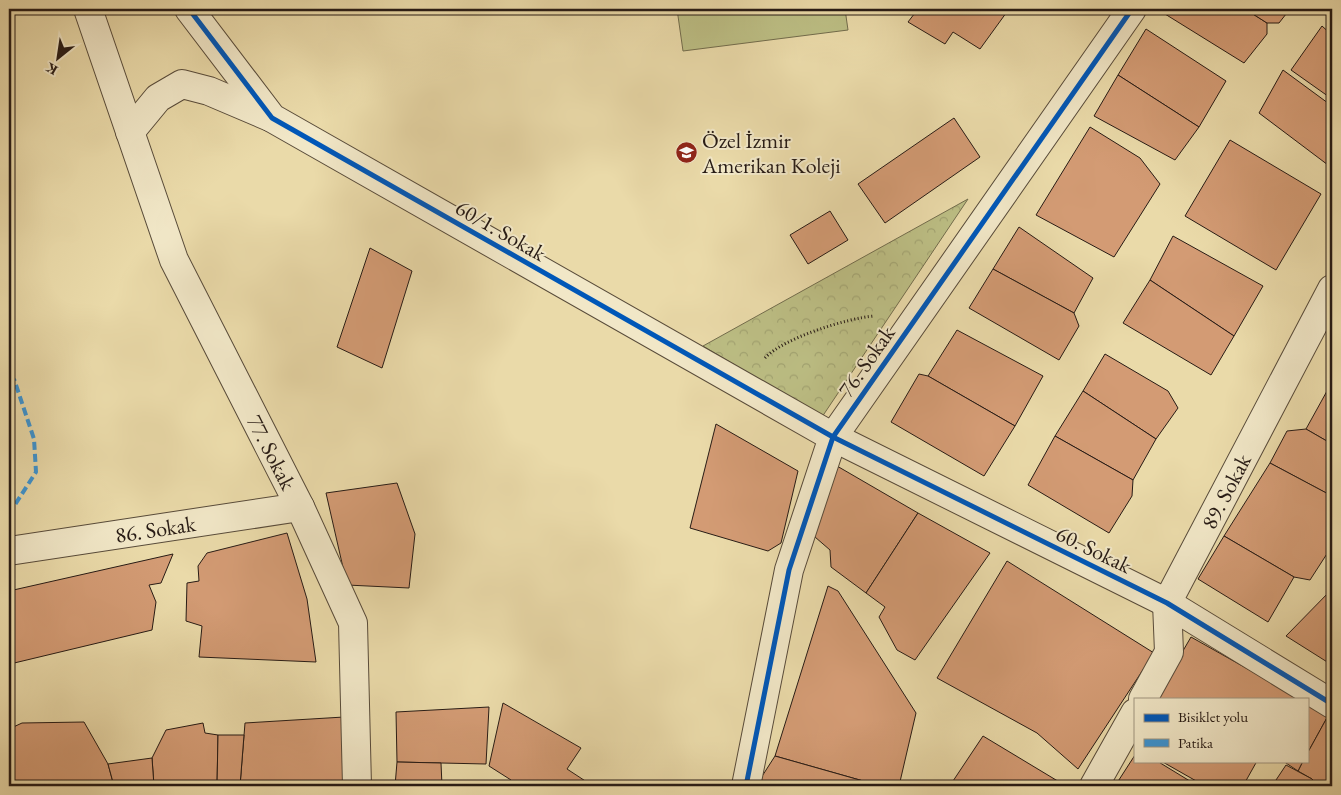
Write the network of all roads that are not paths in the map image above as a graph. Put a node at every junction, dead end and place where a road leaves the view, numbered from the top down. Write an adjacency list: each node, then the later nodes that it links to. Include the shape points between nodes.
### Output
1 (88, 9): 4 (street, 77. Sokak)
2 (189, 9): 6 (street, 60/1. Sokak)
3 (1132, 9): 9 (street, 76. Sokak)
4 (121, 106): 5 (street); 7 (street, 77. Sokak)
5 (150, 107): 6 (street, via 158,98 182,84 209,91); 7 (street)
6 (272, 118): 9 (street, 60/1. Sokak)
7 (130, 132): 10 (street, 77. Sokak, via 174,260)
8 (1332, 289): 12 (street, 89. Sokak)
9 (833, 437): 12 (street, 60. Sokak); 17 (street, 76. Sokak, via 790,570)
10 (300, 507): 11 (street, 86. Sokak); 16 (street, 77. Sokak, via 353,623)
11 (9, 551)
12 (1166, 603): 13 (street, via 1168,652); 14 (street, 60. Sokak)
13 (1144, 698)
14 (1332, 704)
15 (1134, 715): 18 (street)
16 (357, 786)
17 (746, 786)
18 (1094, 786)

